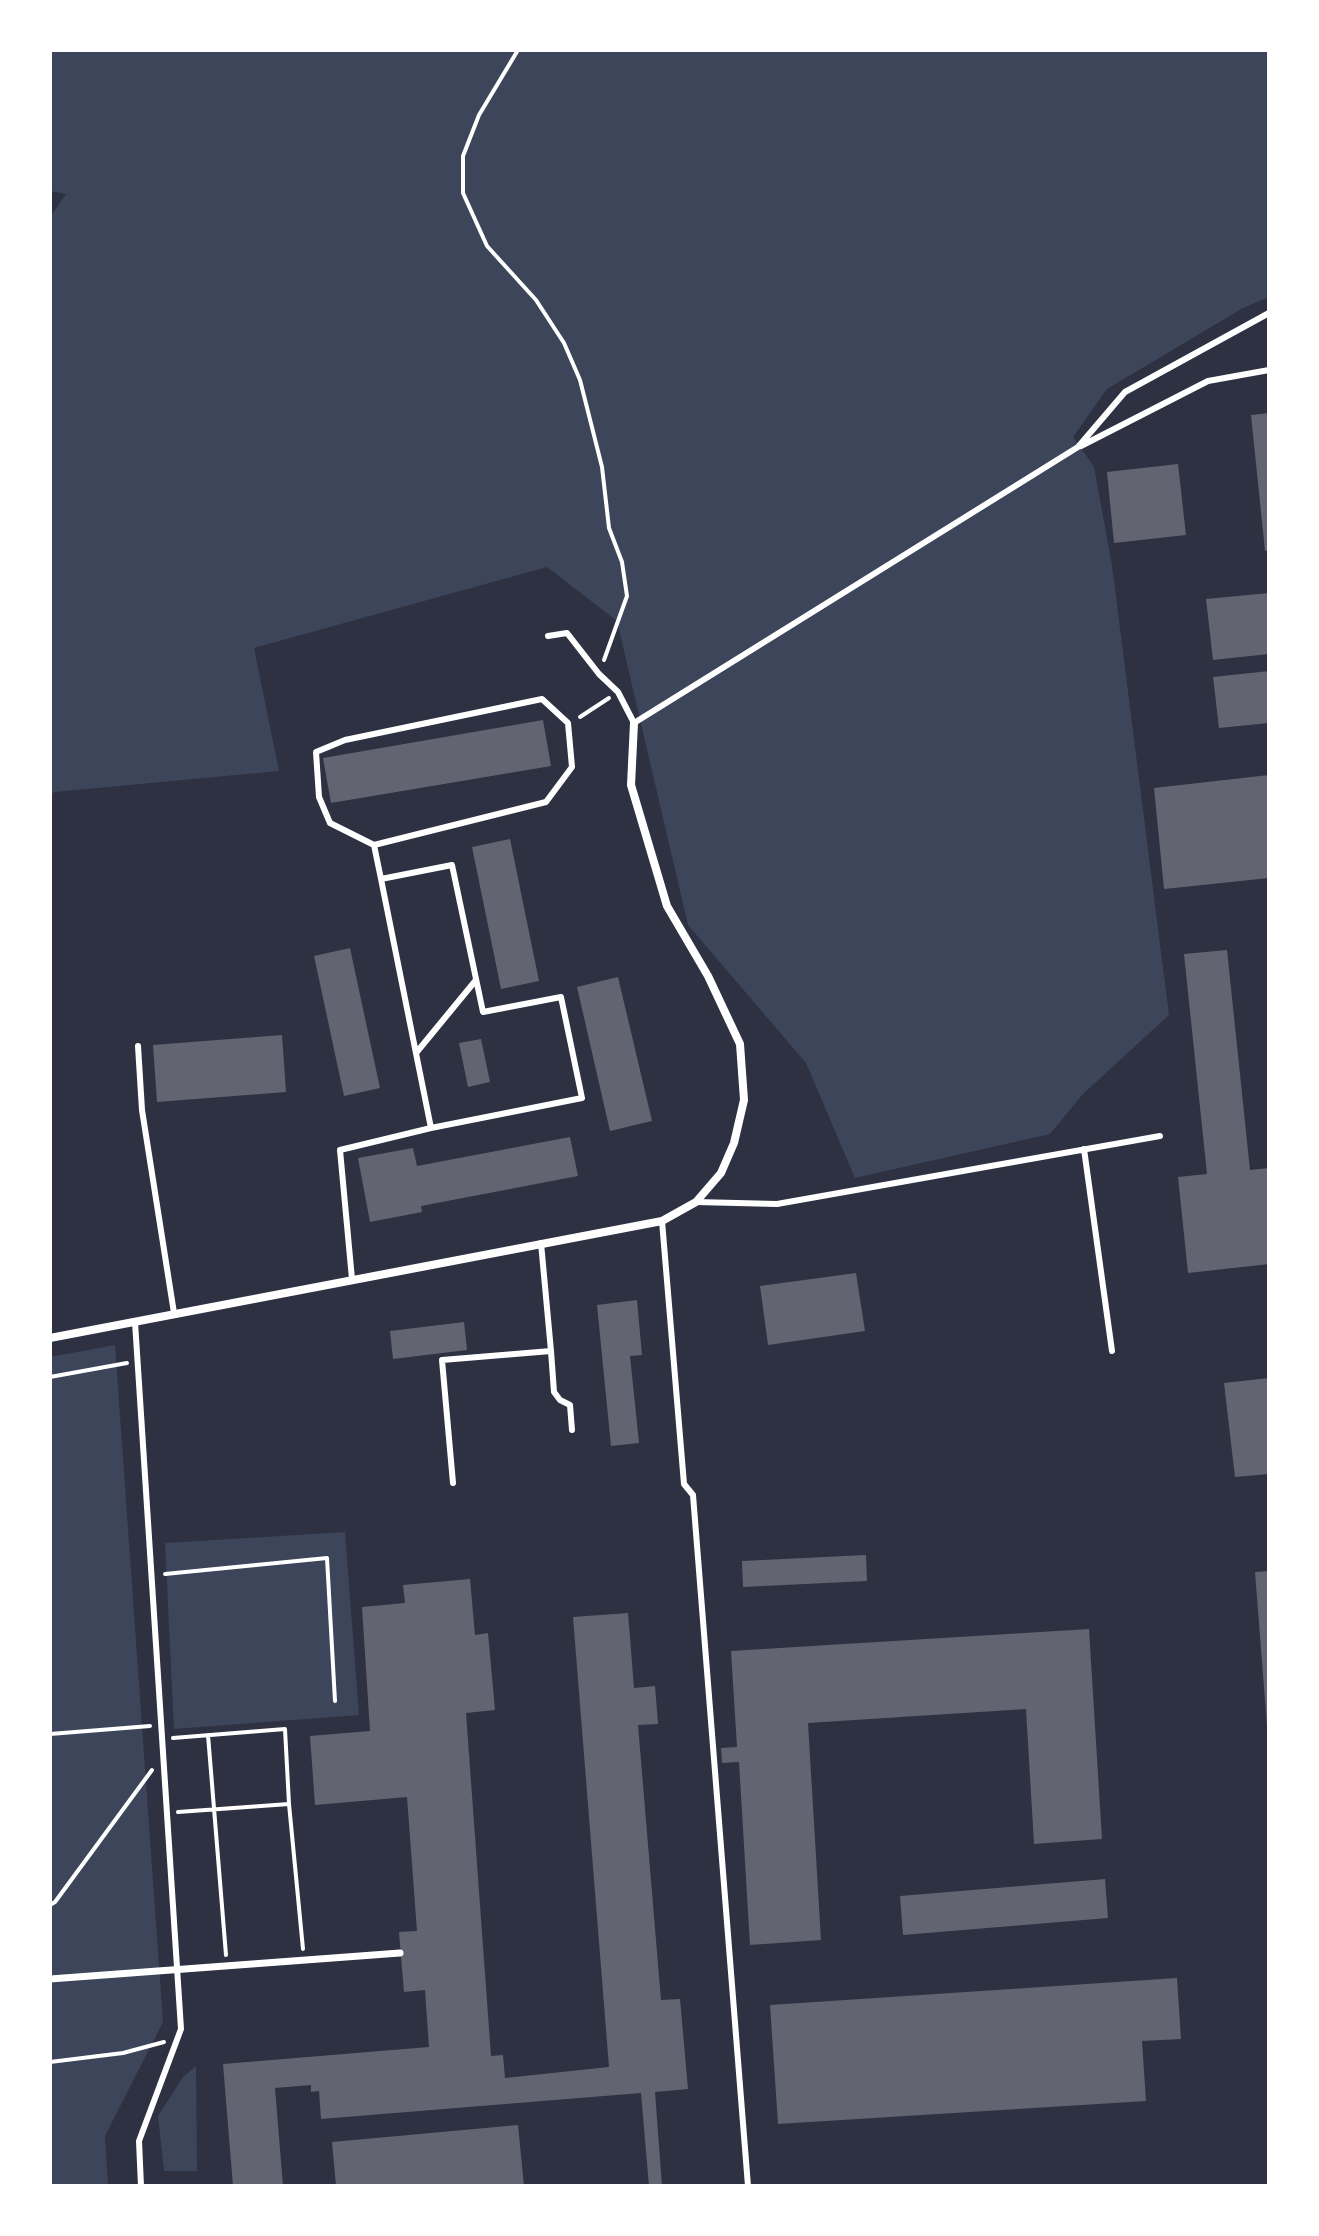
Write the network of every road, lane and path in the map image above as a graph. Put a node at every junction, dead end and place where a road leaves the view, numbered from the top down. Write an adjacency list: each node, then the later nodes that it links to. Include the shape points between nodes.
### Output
1 (518, 50): 6 (path, via 479,115 463,156 463,193 487,246 536,300 580,380 627,596)
2 (1269, 313): 4 (lane, via 1125,392)
3 (1269, 370): 4 (lane, via 1208,381)
4 (1078, 447): 9 (lane)
5 (548, 636): 6 (lane, via 567,633)
6 (599, 674): 7 (lane)
7 (618, 692): 8 (path); 9 (lane)
8 (568, 723): 10 (lane, via 572,767 546,802); 10 (lane, via 542,699 345,740 316,752 319,797 330,823)
9 (634, 723): 18 (street, via 631,785 667,906 740,1044 744,1100 734,1143 721,1173)
10 (374, 845): 11 (lane)
11 (381, 879): 12 (lane, via 452,865); 14 (lane)
12 (476, 980): 14 (lane); 15 (lane, via 483,1012 561,997 582,1098)
13 (138, 1046): 22 (lane, via 142,1110)
14 (416, 1053): 15 (lane)
15 (431, 1128): 21 (lane, via 340,1150)
16 (1160, 1136): 17 (lane)
17 (1084, 1149): 18 (lane, via 777,1204); 26 (lane)
18 (696, 1202): 19 (street)
19 (662, 1221): 20 (street); 50 (lane, via 684,1484 693,1495)
20 (541, 1243): 21 (street); 25 (lane)
21 (352, 1279): 22 (street)
22 (174, 1313): 23 (street)
23 (135, 1322): 24 (street); 27 (lane)
24 (50, 1338)
25 (551, 1351): 29 (lane, via 554,1392 570,1405); 30 (lane, via 442,1360)
26 (1112, 1351)
27 (138, 1361): 28 (path); 31 (lane)
28 (50, 1377)
29 (572, 1430)
30 (453, 1483)
31 (150, 1575): 32 (path, via 327,1558); 33 (lane)
32 (335, 1701)
33 (161, 1726): 34 (path); 36 (lane)
34 (50, 1734)
35 (208, 1735): 36 (path); 38 (path, via 285,1729); 39 (path)
36 (162, 1739): 37 (lane)
37 (164, 1755): 40 (lane); 41 (path)
38 (289, 1804): 39 (path); 43 (path)
39 (214, 1809): 40 (path); 44 (path)
40 (168, 1813): 45 (lane)
41 (50, 1905)
42 (400, 1953): 43 (street)
43 (304, 1960): 44 (street)
44 (227, 1965): 45 (street)
45 (176, 1969): 46 (street); 47 (lane, via 181,2029)
46 (50, 1979)
47 (177, 2038): 48 (path, via 123,2053); 49 (lane, via 139,2141)
48 (50, 2062)
49 (141, 2186)
50 (748, 2186)

